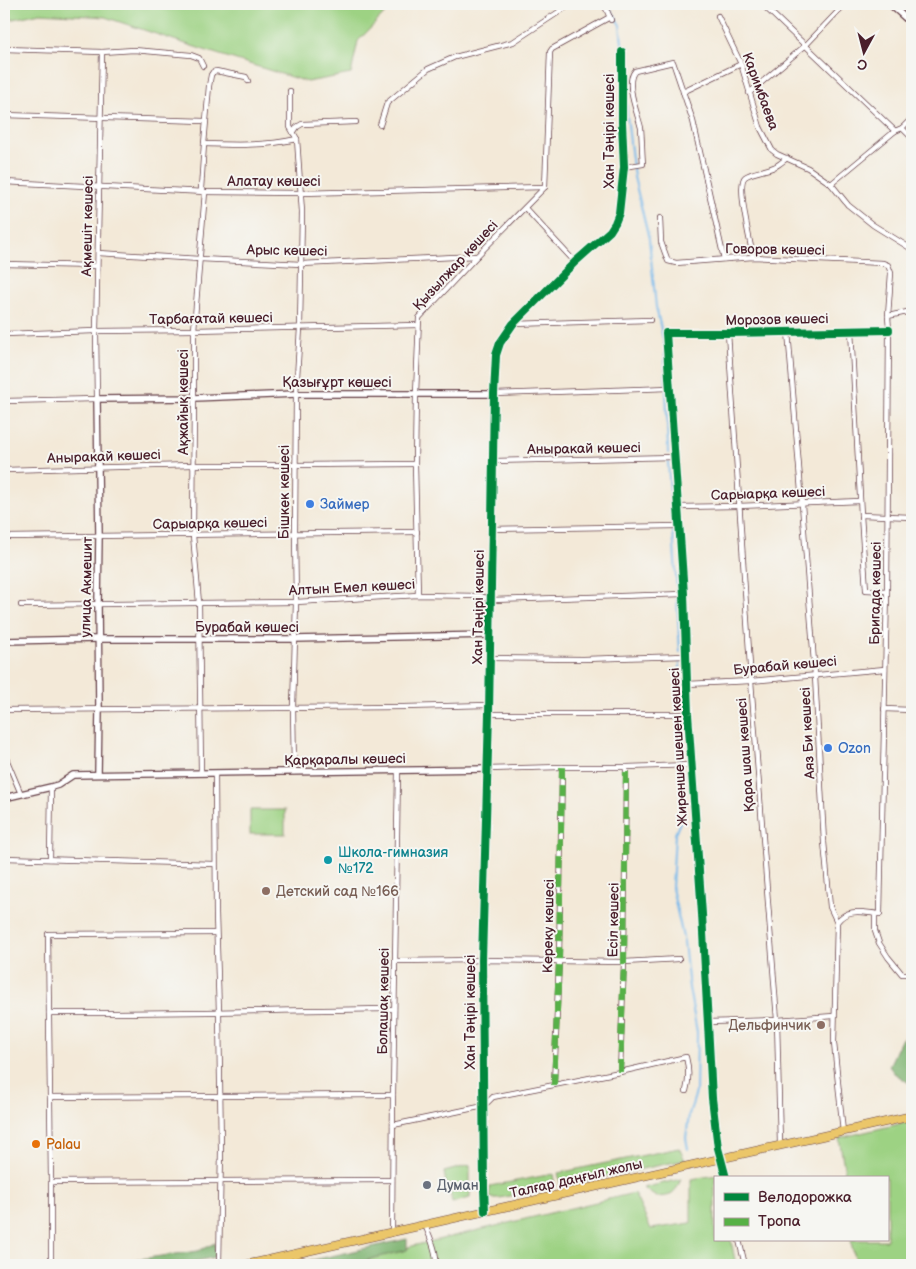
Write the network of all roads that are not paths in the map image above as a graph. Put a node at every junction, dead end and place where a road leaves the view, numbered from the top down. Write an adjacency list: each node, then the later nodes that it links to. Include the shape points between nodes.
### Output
1 (571, 4): 23 (street, via 513,42 455,57 428,69 388,103)
2 (604, 4): 35 (street, via 611,18 550,52)
3 (762, 4): 8 (street)
4 (845, 4): 8 (street)
5 (890, 4): 7 (street)
6 (718, 16): 12 (street, Каримбаева)
7 (912, 24)
8 (806, 45): 17 (street); 25 (street)
9 (4, 49): 10 (street)
10 (102, 52): 13 (street, via 134,50 191,55 199,58); 19 (street, Ақмешіт көшесі)
11 (622, 52): 31 (street, Хан Тәңірі көшесі)
12 (741, 64): 16 (street); 17 (street, Каримбаева)
13 (203, 66)
14 (248, 81): 21 (street, Ақжайық көшесі, via 246,77 213,72)
15 (290, 91): 26 (street, via 290,127)
16 (683, 92): 31 (street, via 673,62 632,74 631,89 641,127 643,164); 45 (street, via 693,121)
17 (749, 93): 30 (street, Каримбаева, via 760,127 772,150)
18 (4, 115): 19 (street)
19 (100, 118): 21 (street); 34 (street, Ақмешіт көшесі)
20 (912, 118): 24 (street)
21 (205, 121): 29 (street, Ақжайық көшесі)
22 (356, 122): 26 (street, via 302,124)
23 (380, 125)
24 (902, 128): 25 (street); 27 (street)
25 (896, 130): 33 (street)
26 (293, 133): 28 (street)
27 (912, 138)
28 (297, 139): 29 (street, via 250,145); 37 (street, Бішкек көшесі)
29 (204, 144): 36 (street, Ақжайық көшесі, via 201,189)
30 (787, 158): 33 (street, Каримбаева); 43 (street, via 775,167 745,176 741,181)
31 (624, 167): 46 (street, Хан Тәңірі көшесі, via 615,223 610,232)
32 (4, 182): 34 (street, Алатау көшесі)
33 (831, 184): 40 (street, Каримбаева, via 848,205 873,225)
34 (99, 187): 36 (street, Алатау көшесі); 41 (street, Ақмешіт көшесі)
35 (545, 187): 37 (street, Алатау көшесі); 38 (street, Қызылжар көшесі)
36 (205, 192): 37 (street, Алатау көшесі); 44 (street, Ақжайық көшесі)
37 (301, 193): 48 (street, Бішкек көшесі)
38 (525, 208): 42 (street, Қызылжар көшесі); 46 (street)
39 (660, 218): 45 (street, Говоров көшесі, via 661,242 668,261)
40 (911, 248)
41 (98, 253): 44 (street, Арыс көшесі); 49 (street, Ақмешіт көшесі)
42 (477, 256): 48 (street, Арыс көшесі); 55 (street, Қызылжар көшесі, via 419,318)
43 (753, 257): 45 (street, Говоров көшесі); 50 (street, Говоров көшесі, via 883,263)
44 (200, 259): 48 (street, Арыс көшесі); 58 (street, Ақжайық көшесі)
45 (724, 260)
46 (575, 262): 54 (street, Хан Тәңірі көшесі)
47 (4, 264): 49 (street)
48 (301, 264): 56 (street, Бішкек көшесі)
49 (97, 266): 57 (street, Ақмешіт көшесі)
50 (891, 273): 52 (street, Бригада көшесі)
51 (912, 311): 52 (street)
52 (888, 316): 60 (street, Бригада көшесі)
53 (650, 320): 54 (street)
54 (514, 324): 68 (street, Хан Тәңірі көшесі, via 497,349)
55 (418, 325): 56 (street, Тарбағатай көшесі); 67 (street, Қызылжар көшесі)
56 (300, 328): 58 (street, Тарбағатай көшесі); 66 (street, Бішкек көшесі)
57 (96, 330): 58 (street, Тарбағатай көшесі); 64 (street, Тарбағатай көшесі); 70 (street, Ақмешіт көшесі)
58 (194, 330): 69 (street, Ақжайық көшесі)
59 (850, 330): 60 (street, Морозов көшесі); 61 (street, Морозов көшесі); 79 (street)
60 (889, 330): 84 (street, Бригада көшесі)
61 (788, 331): 63 (street, Морозов көшесі); 80 (street, Аяз Би көшесі)
62 (666, 332): 63 (street, Морозов көшесі); 65 (street, Жиренше шешен көшесі)
63 (728, 333): 81 (street, Қара шаш көшесі)
64 (4, 334)
65 (670, 388): 68 (street, Қазығұрт көшесі); 72 (street, Жиренше шешен көшесі)
66 (296, 394): 67 (street, Қазығұрт көшесі); 69 (street, Қазығұрт көшесі); 76 (street, Бішкек көшесі)
67 (416, 394): 68 (street, Қазығұрт көшесі); 74 (street, Қызылжар көшесі)
68 (494, 394): 73 (street, Хан Тәңірі көшесі)
69 (194, 398): 70 (street, Қазығұрт көшесі); 75 (street, Ақжайық көшесі)
70 (97, 399): 71 (street, Қазығұрт көшесі); 77 (street, улица Акмешит)
71 (4, 401)
72 (675, 457): 73 (street, Аныракай көшесі); 82 (street, Жиренше шешен көшесі)
73 (494, 461): 87 (street, Хан Тәңірі көшесі)
74 (415, 464): 76 (street, Аныракай көшесі); 88 (street, Қызылжар көшесі)
75 (193, 465): 76 (street, Аныракай көшесі); 77 (street, Аныракай көшесі); 90 (street, Ақжайық көшесі)
76 (295, 465): 89 (street, Бішкек көшесі)
77 (98, 468): 78 (street, Аныракай көшесі); 91 (street, улица Акмешит)
78 (4, 470)
79 (860, 501): 80 (street, Сарыарқа көшесі); 83 (street)
80 (802, 504): 81 (street, Сарыарқа көшесі); 109 (street, Аяз Би көшесі)
81 (738, 506): 82 (street, Сарыарқа көшесі); 110 (street, Қара шаш көшесі)
82 (678, 507): 86 (street, Жиренше шешен көшесі)
83 (861, 515): 84 (street); 93 (street, via 866,590)
84 (888, 516): 85 (street); 93 (street, Бригада көшесі)
85 (912, 517)
86 (679, 526): 87 (street); 95 (street, Жиренше шешен көшесі)
87 (492, 529): 96 (street, Хан Тәңірі көшесі)
88 (417, 532): 89 (street, Сарыарқа көшесі); 94 (street, Қызылжар көшесі)
89 (295, 534): 90 (street, Сарыарқа көшесі); 97 (street, Бішкек көшесі)
90 (193, 535): 91 (street, Сарыарқа көшесі); 99 (street, Ақжайық көшесі)
91 (99, 536): 92 (street, Сарыарқа көшесі); 98 (street, улица Акмешит)
92 (4, 537)
93 (887, 591): 108 (street, Бригада көшесі)
94 (418, 594): 96 (street, Алтын Емел көшесі, via 481,596); 97 (street, Алтын Емел көшесі)
95 (684, 594): 96 (street, Алтын Емел көшесі); 106 (street, Жиренше шешен көшесі)
96 (490, 600): 101 (street, Хан Тәңірі көшесі)
97 (296, 602): 99 (street, Алтын Емел көшесі); 103 (street, Бішкек көшесі)
98 (98, 603): 99 (street, Алтын Емел көшесі); 100 (street, Алтын Емел көшесі); 102 (street, улица Акмешит)
99 (199, 603): 104 (street, Ақжайық көшесі)
100 (20, 605)
101 (490, 635): 103 (street, Бурабай көшесі); 107 (street, Хан Тәңірі көшесі)
102 (97, 639): 104 (street, Бурабай көшесі); 105 (street, Бурабай көшесі); 114 (street, улица Акмешит)
103 (294, 639): 104 (street, Бурабай көшесі); 113 (street, Бішкек көшесі)
104 (199, 640): 115 (street, Ақжайық көшесі)
105 (4, 641)
106 (686, 656): 107 (street); 111 (street, Жиренше шешен көшесі)
107 (490, 658): 112 (street, Хан Тәңірі көшесі)
108 (885, 669): 109 (street, Бурабай көшесі); 116 (street, Бригада көшесі)
109 (815, 676): 110 (street, Бурабай көшесі); 138 (street, Аяз Би көшесі, via 829,897)
110 (751, 682): 111 (street, Бурабай көшесі); 150 (street, Қара шаш көшесі)
111 (687, 684): 120 (street, Жиренше шешен көшесі)
112 (489, 705): 113 (street); 119 (street, Хан Тәңірі көшесі)
113 (293, 707): 115 (street); 127 (street, Бішкек көшесі)
114 (99, 708): 115 (street); 117 (street); 129 (street, улица Акмешит)
115 (200, 709): 128 (street, Ақжайық көшесі)
116 (884, 709): 118 (street); 137 (street, Бригада көшесі, via 880,914)
117 (4, 710)
118 (912, 710)
119 (489, 714): 120 (street); 125 (street, Хан Тәңірі көшесі)
120 (688, 714): 122 (street, Жиренше шешен көшесі)
121 (5, 756): 132 (street)
122 (692, 765): 124 (street, Қарқаралы көшесі); 151 (street, Жиренше шешен көшесі)
123 (562, 767): 124 (street, Қарқаралы көшесі); 125 (street, Қарқаралы көшесі); 143 (street, Кереку көшесі)
124 (626, 767): 144 (street, Есіл көшесі)
125 (487, 769): 126 (street, Қарқаралы көшесі); 141 (street, Хан Тәңірі көшесі)
126 (398, 770): 127 (street, Қарқаралы көшесі); 142 (street, Болашақ көшесі)
127 (294, 772): 130 (street, Қарқаралы көшесі)
128 (201, 773): 129 (street, Қарқаралы көшесі); 130 (street, Қарқаралы көшесі)
129 (98, 774): 131 (street, Қарқаралы көшесі, via 73,775)
130 (215, 774): 136 (street)
131 (51, 787): 132 (street, Қарқаралы көшесі); 135 (street)
132 (21, 794): 133 (street, Қарқаралы көшесі)
133 (4, 798)
134 (4, 858): 135 (street)
135 (50, 860): 136 (street)
136 (216, 864): 139 (street)
137 (874, 914): 138 (street, via 849,912); 145 (street, via 875,931 882,949 902,974)
138 (837, 922): 149 (street, Аяз Би көшесі)
139 (216, 933): 147 (street); 148 (street, via 48,934)
140 (679, 959): 144 (street)
141 (482, 960): 142 (street); 143 (street); 158 (street, Хан Тәңірі көшесі)
142 (395, 961): 146 (street, Болашақ көшесі)
143 (559, 961): 144 (street); 153 (street, Кереку көшесі)
144 (624, 962): 152 (street, Есіл көшесі)
145 (912, 974)
146 (394, 1009): 147 (street); 155 (street, Болашақ көшесі)
147 (219, 1012): 148 (street); 156 (street)
148 (49, 1013): 157 (street)
149 (834, 1016): 150 (street); 161 (street, Аяз Би көшесі)
150 (777, 1020): 151 (street); 162 (street, Қара шаш көшесі)
151 (708, 1022): 163 (street, Жиренше шешен көшесі, via 712,1098)
152 (620, 1072): 153 (street); 154 (street, via 686,1057)
153 (554, 1085): 158 (street, via 493,1097)
154 (686, 1091)
155 (393, 1095): 156 (street); 160 (street, Болашақ көшесі)
156 (220, 1096): 157 (street); 166 (street)
157 (50, 1097): 167 (street)
158 (484, 1106): 160 (street); 168 (street, Хан Тәңірі көшесі)
159 (912, 1116): 161 (main road, Талғар даңғыл жолы)
160 (393, 1125): 165 (street, Болашақ көшесі)
161 (843, 1132): 162 (main road, Талғар даңғыл жолы)
162 (780, 1145): 163 (main road, Талғар даңғыл жолы)
163 (722, 1158): 164 (street, Жиренше шешен көшесі); 168 (main road, Талғар даңғыл жолы)
164 (726, 1176)
165 (392, 1180): 166 (street); 170 (street, Болашақ көшесі)
166 (220, 1181): 167 (street); 173 (street)
167 (52, 1182): 172 (street)
168 (485, 1211): 169 (main road, Талғар даңғыл жолы)
169 (425, 1225): 170 (main road, Талғар даңғыл жолы); 175 (street, via 435,1253)
170 (392, 1232): 174 (main road, Талғар даңғыл жолы)
171 (739, 1242): 176 (street)
172 (51, 1265)
173 (219, 1265)
174 (245, 1265)
175 (435, 1265)
176 (745, 1265)

